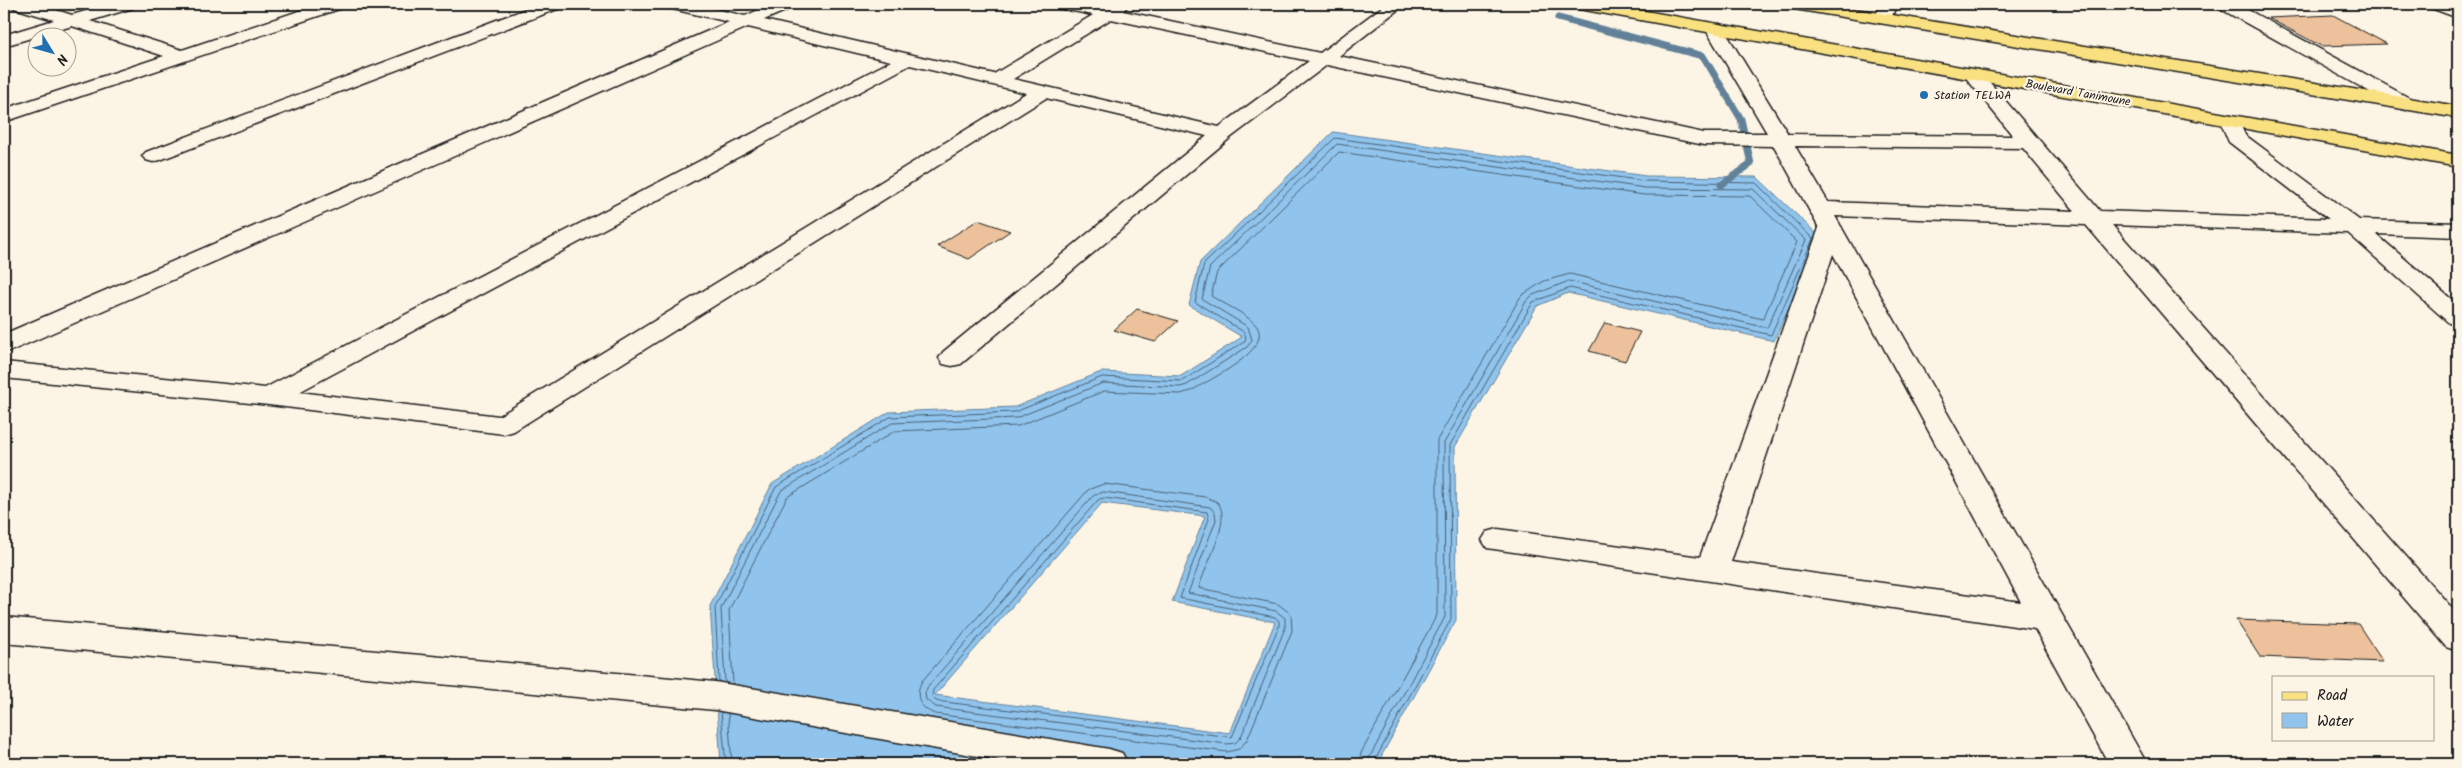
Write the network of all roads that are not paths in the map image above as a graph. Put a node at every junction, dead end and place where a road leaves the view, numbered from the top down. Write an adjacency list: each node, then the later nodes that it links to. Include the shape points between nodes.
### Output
1 (20, 4): 16 (street)
2 (127, 4): 16 (street)
3 (336, 4): 20 (street)
4 (554, 4): 33 (street)
5 (674, 4): 17 (street)
6 (786, 4): 17 (street)
7 (1064, 4): 13 (street)
8 (1397, 4): 22 (street)
9 (1579, 4): 18 (main road, Boulevard Tanimoune)
10 (1794, 4): 14 (main road)
11 (2225, 4): 26 (street)
12 (2437, 4): 15 (street)
13 (1117, 8): 22 (street); 24 (street)
14 (1886, 11): 26 (main road)
15 (2458, 13)
16 (73, 20): 19 (street); 20 (street)
17 (746, 21): 21 (street); 40 (street)
18 (1714, 28): 23 (main road, Boulevard Tanimoune); 31 (street)
19 (4, 41)
20 (184, 56): 28 (street)
21 (908, 59): 24 (street); 43 (street)
22 (1323, 59): 30 (street); 31 (street, via 1704,138)
23 (1972, 74): 29 (main road, Boulevard Tanimoune); 32 (street)
24 (996, 81): 25 (street)
25 (1042, 92): 30 (street); 43 (street, via 504,425)
26 (2406, 104): 27 (main road)
27 (2458, 112)
28 (4, 116)
29 (2230, 121): 34 (main road, Boulevard Tanimoune); 37 (street, via 2236,138)
30 (1223, 134): 41 (street)
31 (1781, 139): 32 (street); 35 (street)
32 (2029, 142): 36 (street)
33 (153, 156)
34 (2458, 161)
35 (1825, 218): 36 (street); 45 (street); 46 (street)
36 (2093, 218): 37 (street); 48 (street)
37 (2353, 226): 38 (street); 39 (street)
38 (2458, 230)
39 (2458, 318)
40 (4, 344)
41 (952, 358)
42 (4, 370): 43 (street)
43 (269, 397)
44 (1498, 540): 45 (street)
45 (1712, 570): 46 (street)
46 (2047, 618): 50 (street)
47 (4, 630): 49 (street, via 715,696)
48 (2458, 638)
49 (1108, 764)
50 (2128, 764)

